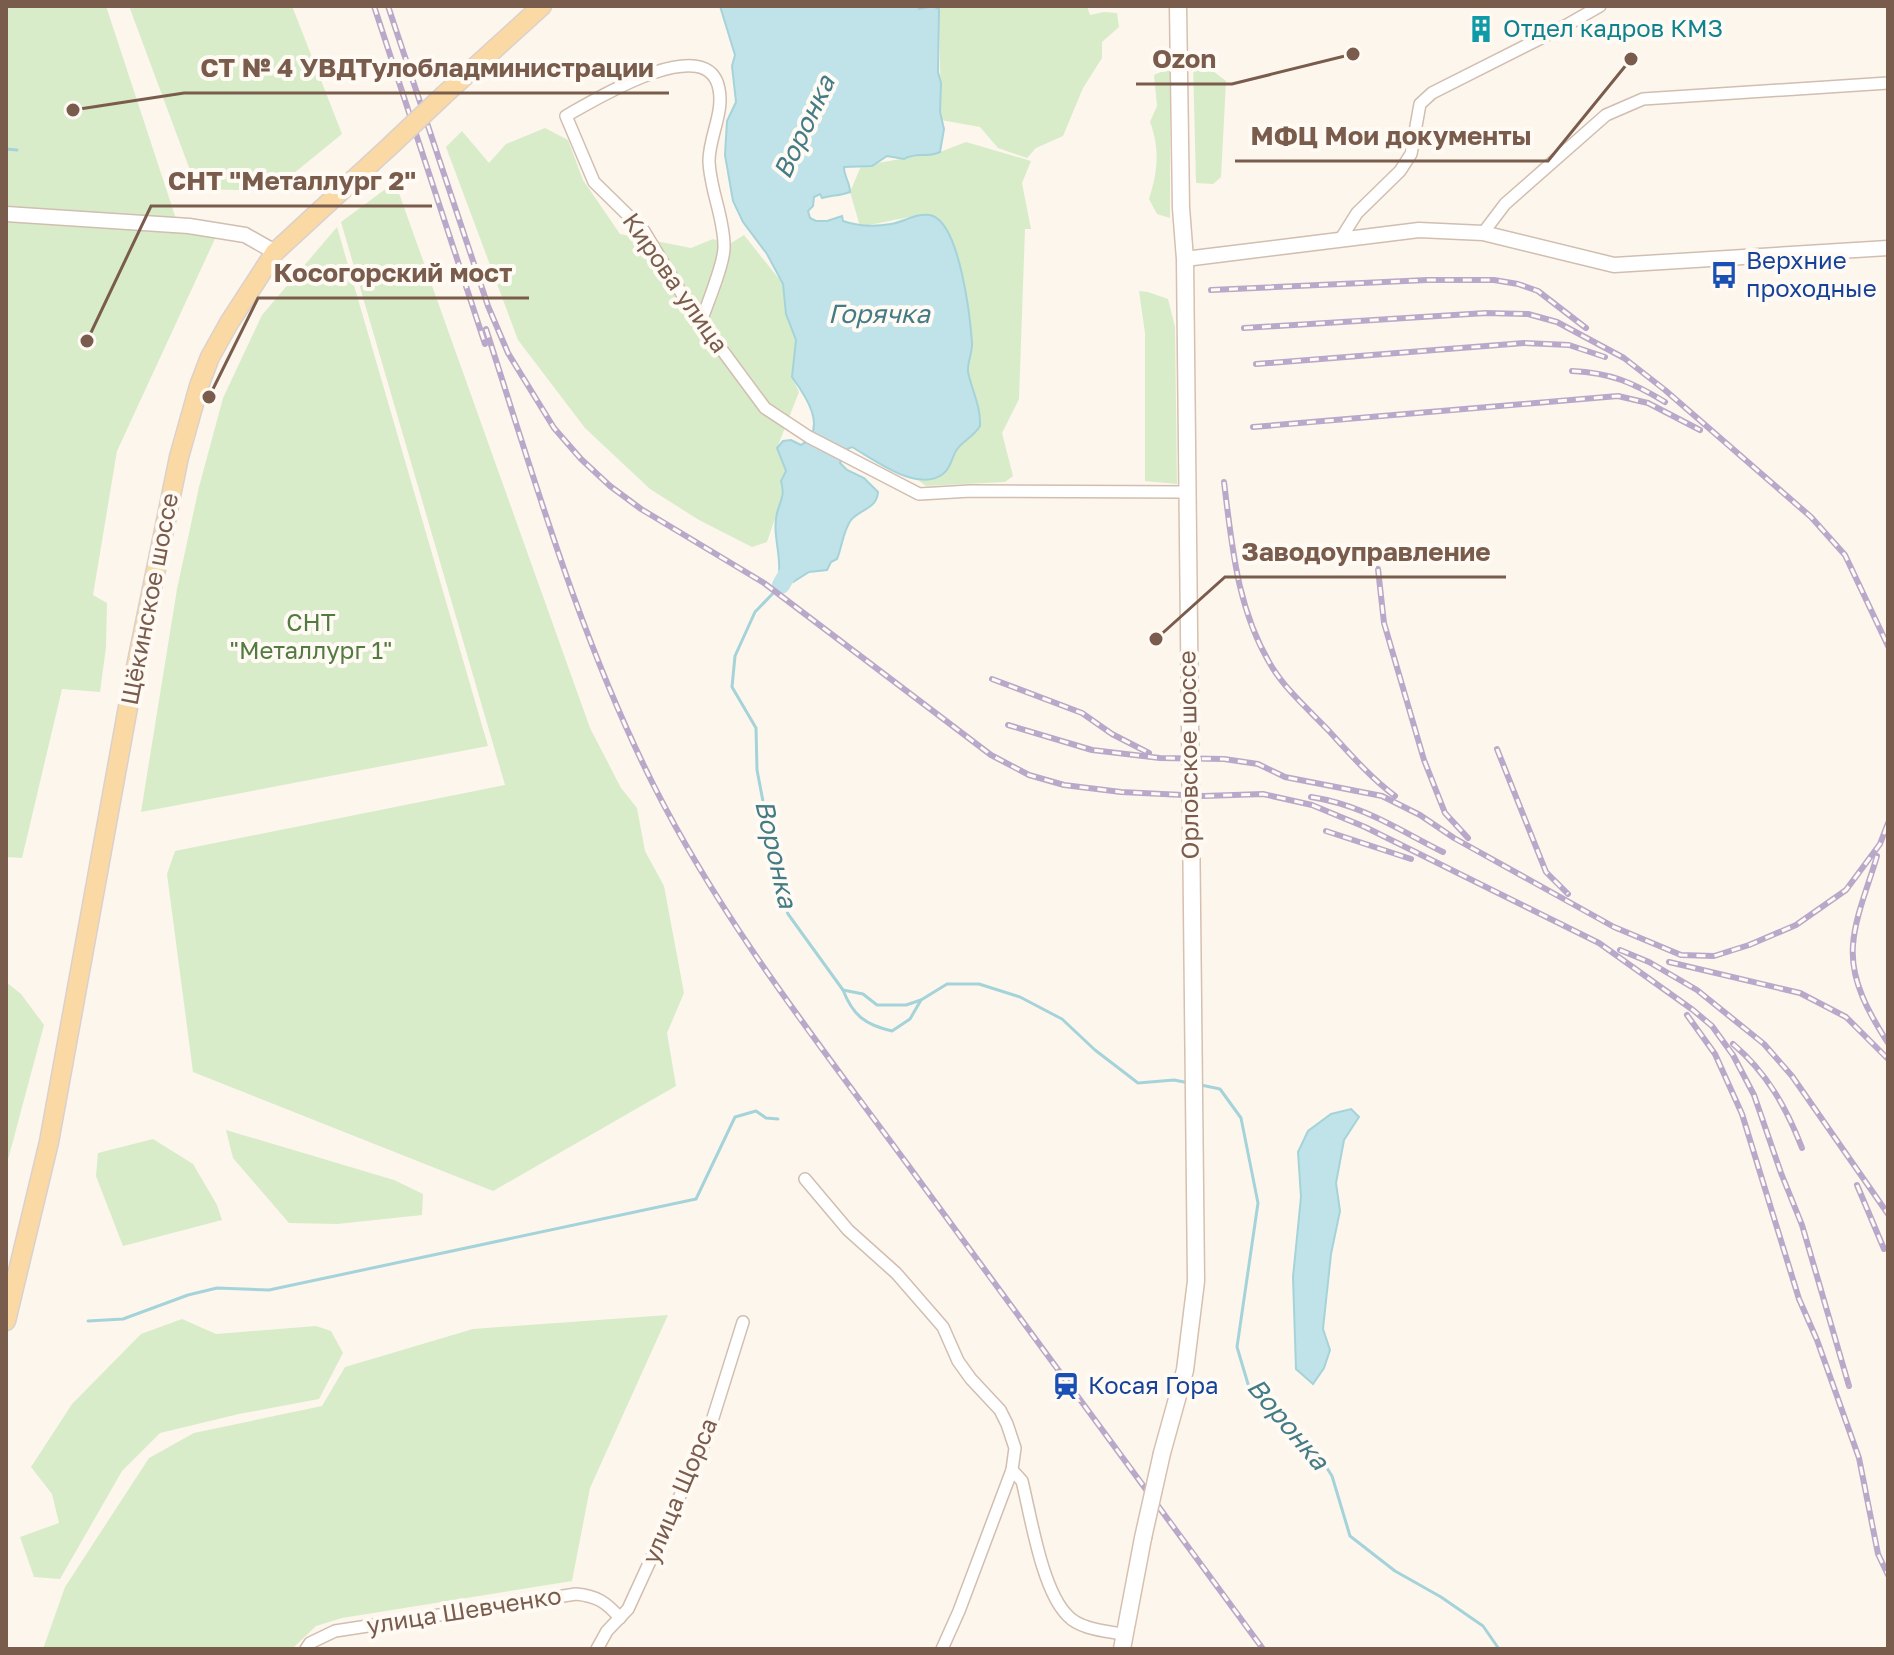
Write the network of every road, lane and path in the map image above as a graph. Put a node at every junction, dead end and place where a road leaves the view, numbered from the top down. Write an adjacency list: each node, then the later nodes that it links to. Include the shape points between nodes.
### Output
1 (542, 6): 9 (main road, Щёкинское шоссе, bridge)
2 (1178, 6): 10 (main road, Орловское шоссе)
3 (1600, 6): 7 (street, via 1432,93 1420,104 1411,154 1357,213)
4 (1888, 83): 6 (street, via 1643,99 1606,115 1505,204)
5 (6, 214): 9 (street, via 219,230 245,235)
6 (1483, 233): 7 (street, via 1419,230); 8 (street, via 1614,265)
7 (1340, 240): 10 (street)
8 (1888, 248)
9 (275, 252): 14 (main road, Щёкинское шоссе, via 210,357 179,457 49,1142)
10 (1185, 259): 12 (main road, Орловское шоссе)
11 (701, 322): 11 (street, Кирова улица, via 644,231 594,182 566,116 657,70 692,66 708,68 720,92 709,168 725,247); 12 (street, Кирова улица, via 765,408 919,494)
12 (1186, 492): 18 (main road, Орловское шоссе, bridge, via 1196,1281 1185,1370 1162,1453)
13 (805, 1179): 16 (street, via 943,1327 958,1361 1007,1424 1015,1448)
14 (6, 1321)
15 (743, 1322): 17 (street, улица Щорса, via 707,1437)
16 (1012, 1470): 18 (street, via 1022,1481 1052,1593 1069,1618); 21 (street)
17 (620, 1618): 19 (street, улица Шевченко, via 606,1602 576,1594 335,1631); 20 (street, улица Щорса)
18 (1124, 1642)
19 (306, 1649)
20 (597, 1649)
21 (942, 1649)

